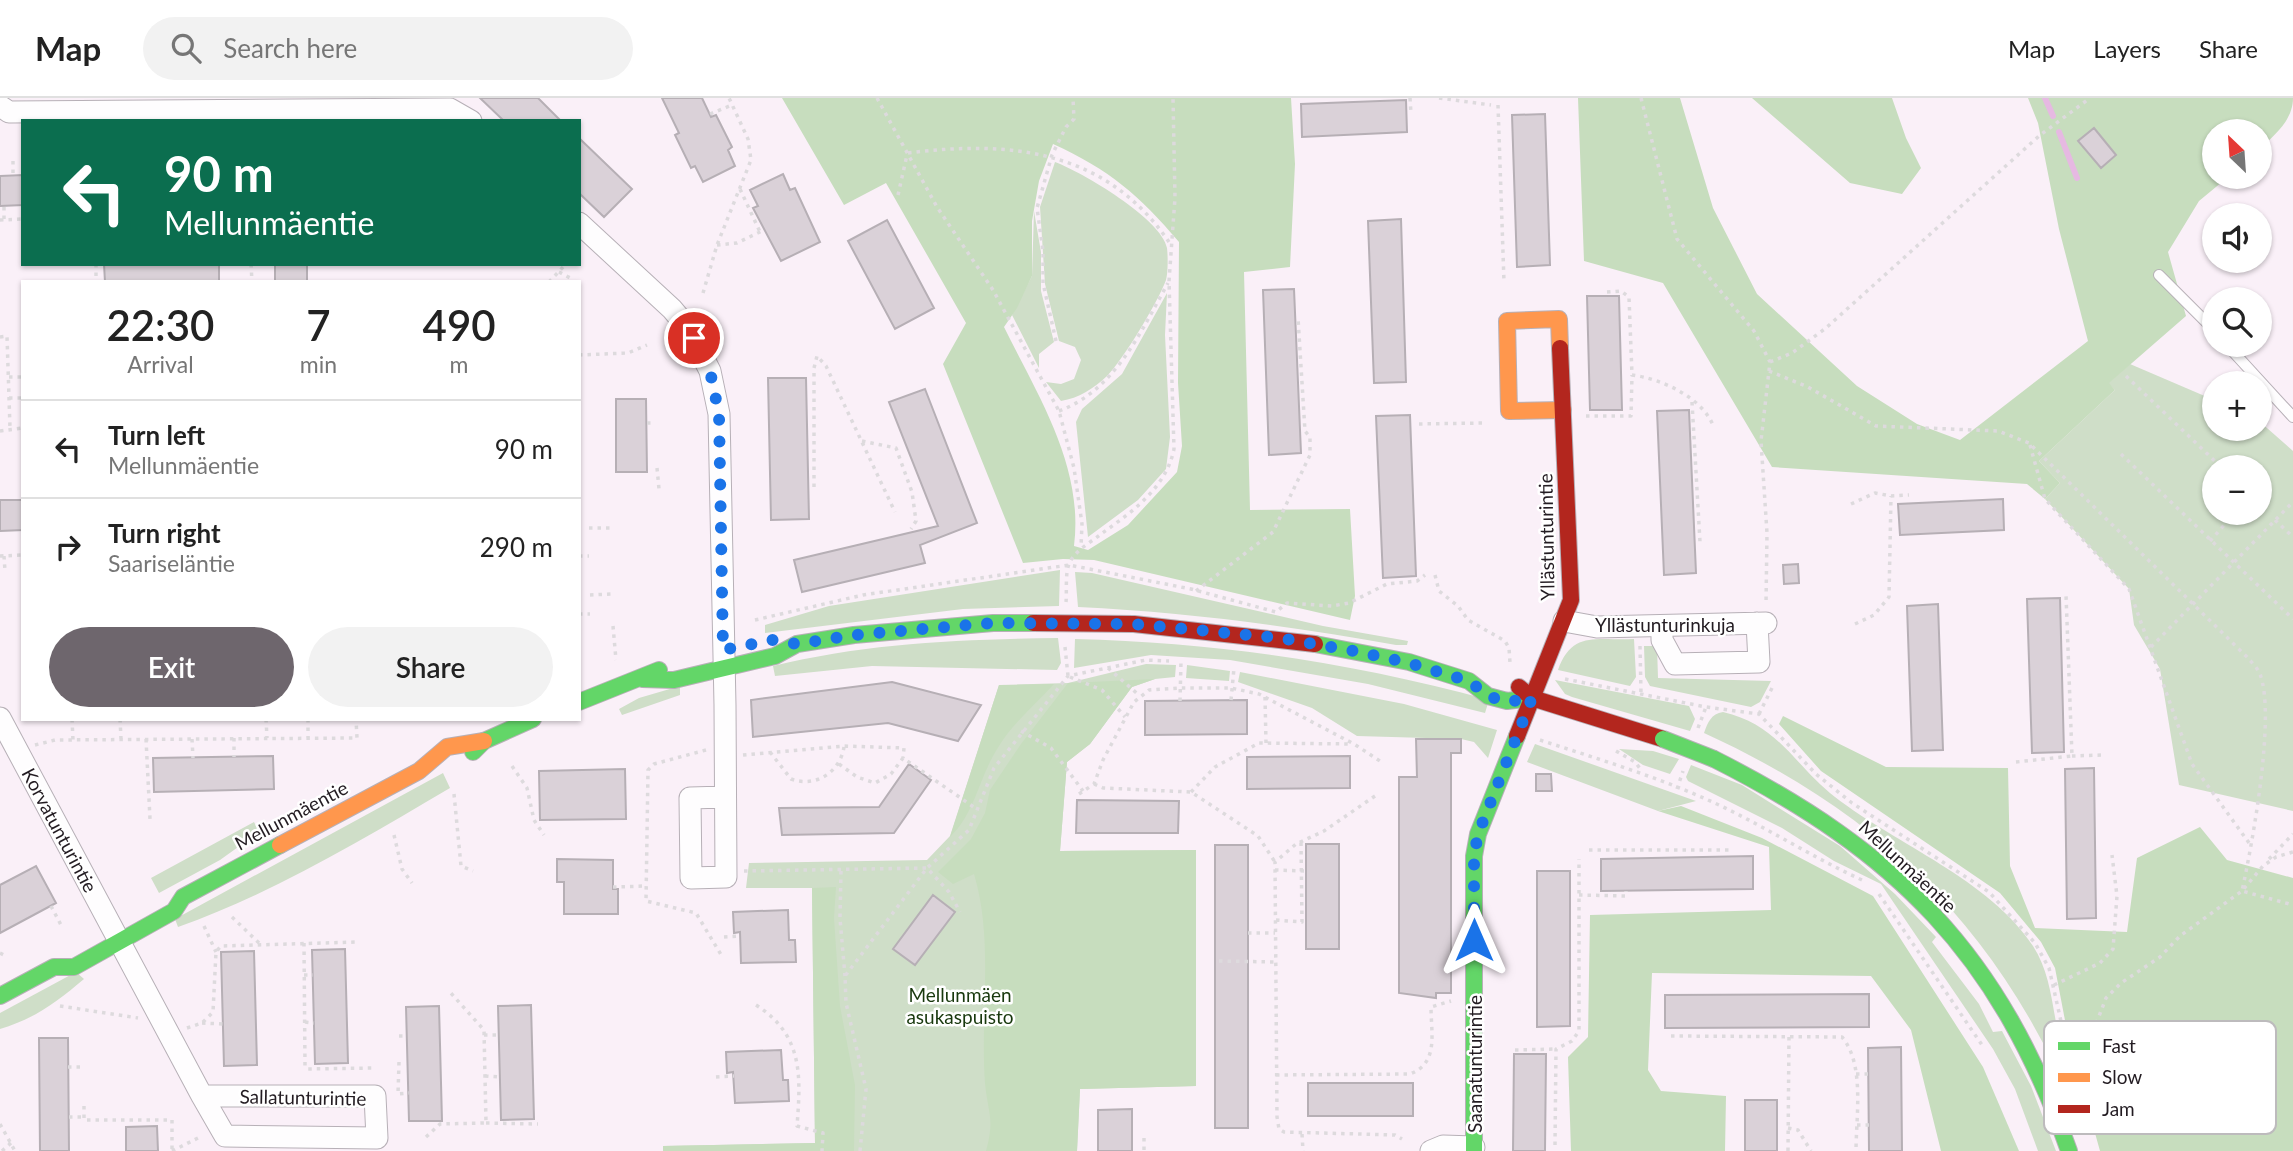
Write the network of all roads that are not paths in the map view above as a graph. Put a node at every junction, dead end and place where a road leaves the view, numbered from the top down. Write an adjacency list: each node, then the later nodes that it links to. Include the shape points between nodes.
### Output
1 (0, 106): 2 (street, via 9,112 436,109)
2 (465, 117)
3 (581, 225): 12 (street, via 672,309 688,328 710,371 719,414)
4 (2159, 275): 5 (lane)
5 (2202, 318)
6 (2238, 357): 8 (lane)
7 (1563, 414): 7 (main road, Yllästunturintie, via 1559,319 1507,321 1509,411); 9 (main road, Yllästunturintie, via 1571,600)
8 (2293, 417)
9 (1564, 621): 10 (street, Yllästunturinkuja, via 1597,627); 16 (main road, Yllästunturintie)
10 (1662, 626): 10 (street, Yllästunturinkuja, via 1761,623 1759,662 1675,664 1662,640)
11 (702, 656): 12 (main road, Mellunmäentie)
12 (724, 658): 14 (main road, Mellunmäentie, via 674,680); 15 (main road, Mellunmäentie, via 772,640 797,644 981,624 1134,624 1354,651); 20 (street)
13 (681, 661): 14 (main road, Mellunmäentie)
14 (642, 679): 17 (main road, Mellunmäentie)
15 (1469, 681): 16 (main road, Mellunmäentie, via 1514,683); 16 (main road, Mellunmäentie, via 1488,696 1507,702)
16 (1532, 698): 27 (main road, Mellunmäentie, bridge, via 1714,759 1766,785 1872,855 1943,926 1975,966 2017,1029); 30 (main road, Saanatunturintie, via 1478,834 1474,856)
17 (581, 701)
18 (0, 718): 23 (street, Korvatunturintie)
19 (529, 721): 21 (main road, Mellunmäentie, via 484,741 463,740 445,747 432,754 419,771)
20 (726, 797): 20 (street, via 726,877 691,878 690,798)
21 (183, 897): 22 (main road, Mellunmäentie); 23 (main road, Mellunmäentie, via 174,911)
22 (161, 899)
23 (114, 930): 25 (main road, Mellunmäentie, via 74,967); 28 (street, Sallatunturintie)
24 (69, 950): 25 (main road, Mellunmäentie)
25 (54, 967): 26 (main road, Mellunmäentie)
26 (0, 996)
27 (2044, 1085)
28 (202, 1096): 28 (street, Sallatunturintie, via 225,1136 377,1138 375,1096)
29 (2063, 1134): 32 (main road, Mellunmäentie, bridge)
30 (1474, 1149): 31 (street, Saanatunturintie, via 1443,1146)
31 (1431, 1151)
32 (2069, 1151)

